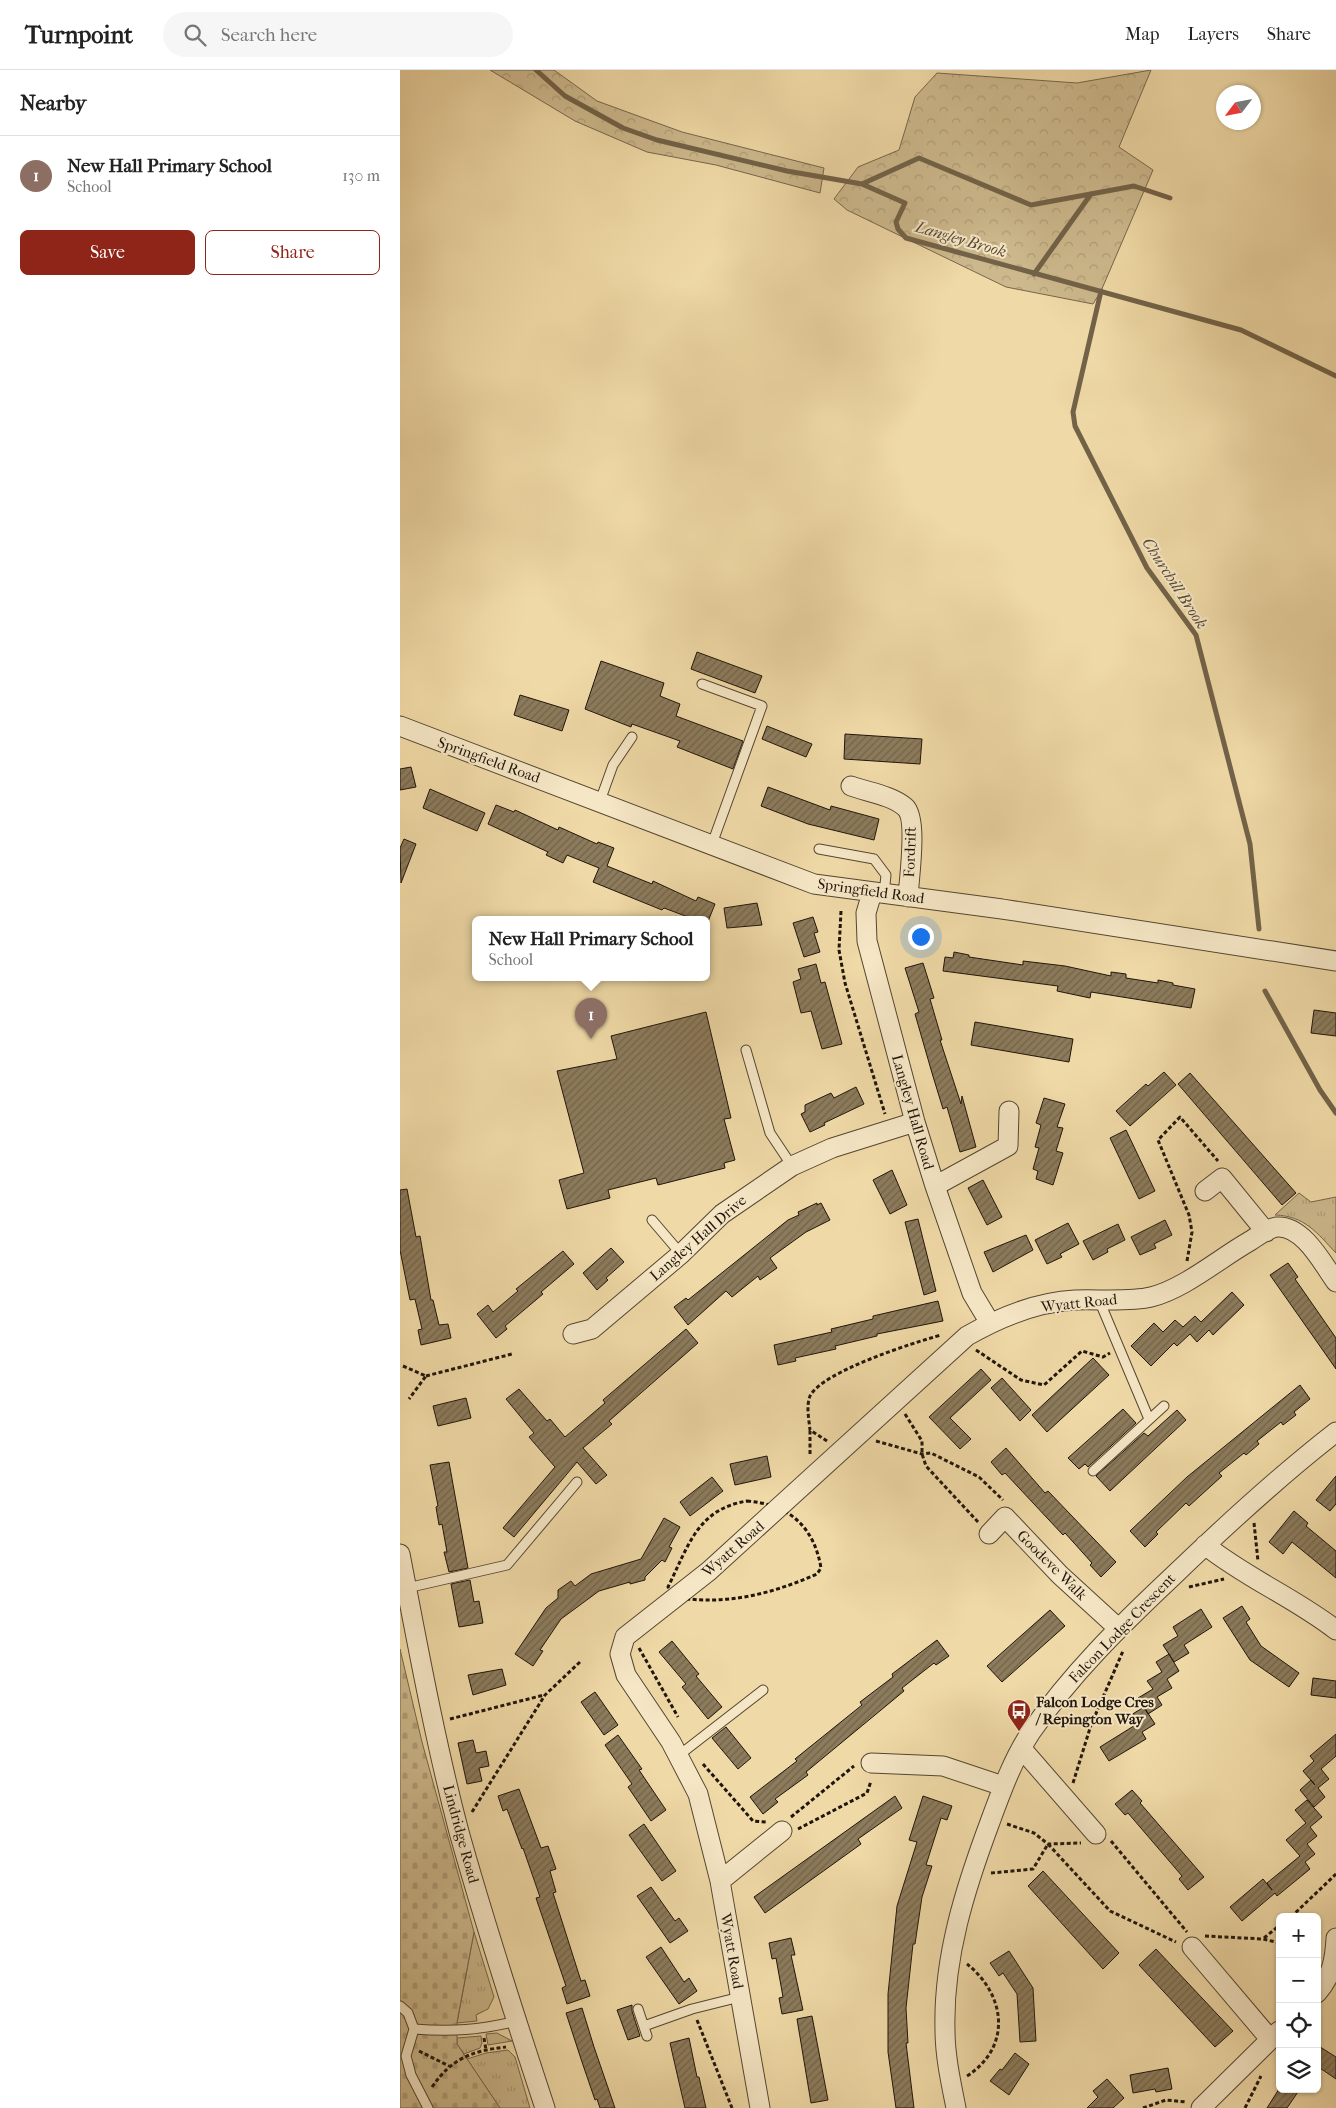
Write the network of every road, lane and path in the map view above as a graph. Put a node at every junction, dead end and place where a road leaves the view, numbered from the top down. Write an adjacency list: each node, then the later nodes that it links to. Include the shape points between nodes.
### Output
1 (702, 684): 6 (lane, via 762,706)
2 (400, 726): 5 (street, Springfield Road)
3 (632, 737): 5 (lane, via 613,765)
4 (850, 786): 9 (street, Fordrift, via 906,808 912,823)
5 (600, 802): 6 (street, Springfield Road)
6 (712, 844): 8 (street, Springfield Road, via 814,884)
7 (820, 849): 8 (lane, via 874,859 886,875)
8 (878, 893): 9 (street, Springfield Road); 14 (street, Langley Hall Road, via 866,913 867,941)
9 (908, 897): 11 (street, Springfield Road)
10 (840, 911): 15 (path, via 839,950 845,984)
11 (1336, 961)
12 (746, 1050): 16 (lane, via 770,1133)
13 (1009, 1111): 17 (street, via 1008,1146)
14 (914, 1122): 15 (street, Langley Hall Drive); 17 (street, Langley Hall Road)
15 (890, 1129): 16 (street, Langley Hall Drive, via 832,1148)
16 (792, 1166): 21 (street, Langley Hall Drive, via 722,1214)
17 (935, 1186): 24 (street, Langley Hall Road, via 972,1293)
18 (1205, 1191): 20 (street, via 1222,1178)
19 (652, 1220): 21 (lane)
20 (1266, 1232): 22 (street, Wyatt Road, via 1276,1227 1288,1229 1306,1240); 23 (street, Wyatt Road, via 1176,1286 1150,1297)
21 (681, 1254): 25 (street, Langley Hall Drive, via 592,1329)
22 (1336, 1282)
23 (1099, 1300): 24 (street, Wyatt Road, via 1072,1300 1024,1309); 32 (lane)
24 (990, 1323): 30 (street, Wyatt Road, via 967,1336)
25 (573, 1334)
26 (512, 1354): 28 (path)
27 (403, 1366): 28 (path)
28 (426, 1376): 29 (path)
29 (410, 1399)
30 (896, 1402): 34 (street, Wyatt Road); 35 (path, via 922,1441)
31 (1164, 1406): 32 (lane)
32 (1149, 1420): 36 (lane)
33 (1336, 1432): 38 (street, Falcon Lodge Crescent)
34 (843, 1448): 35 (path, via 867,1440); 55 (street, Wyatt Road, via 709,1571 629,1632 621,1646 626,1675)
35 (922, 1454): 39 (path, via 931,1453 979,1477 1010,1507); 40 (path, via 926,1466)
36 (1093, 1471)
37 (576, 1482): 45 (lane, via 507,1565)
38 (1252, 1502): 41 (street, Falcon Lodge Crescent); 44 (path)
39 (1005, 1516): 40 (street, Goodeve Walk); 47 (street, Goodeve Walk, via 1060,1575)
40 (989, 1534)
41 (1206, 1545): 44 (street); 47 (street, Falcon Lodge Crescent)
42 (400, 1554): 45 (street, Lindridge Road)
43 (1230, 1578): 46 (path)
44 (1260, 1581): 48 (street, via 1312,1611)
45 (407, 1588): 53 (street, Lindridge Road)
46 (1182, 1588)
47 (1118, 1628): 54 (street, Falcon Lodge Crescent, via 1070,1680)
48 (1336, 1630)
49 (1125, 1646): 58 (path, via 1091,1726)
50 (581, 1661): 52 (path)
51 (763, 1690): 55 (lane)
52 (545, 1695): 53 (path); 61 (path)
53 (433, 1723): 61 (street, Lindridge Road)
54 (1022, 1749): 57 (street, Falcon Lodge Crescent); 62 (street)
55 (678, 1756): 66 (street, Wyatt Road, via 698,1794)
56 (864, 1763): 57 (street, via 943,1766); 60 (path, via 789,1818); 60 (path, via 871,1786 867,1793 800,1830)
57 (1003, 1786): 59 (street, Falcon Lodge Crescent)
58 (1071, 1792)
59 (992, 1818): 63 (path, via 1034,1833); 65 (street, Falcon Lodge Crescent)
60 (785, 1829): 66 (street)
61 (459, 1832): 80 (street, Lindridge Road)
62 (1100, 1839): 63 (path); 72 (path)
63 (1048, 1844): 65 (path, via 1033,1869); 72 (path, via 1110,1911 1176,1941)
64 (1336, 1874): 67 (path)
65 (970, 1875): 73 (street, Falcon Lodge Crescent)
66 (720, 1881): 76 (street, Wyatt Road)
67 (1295, 1913)
68 (1276, 1928): 69 (path)
69 (1263, 1938): 71 (path); 72 (path)
70 (1336, 1938): 74 (street)
71 (1276, 1942)
72 (1188, 1943): 84 (street)
73 (952, 1951): 88 (street, Falcon Lodge Crescent, via 945,2031); 88 (path, via 987,1984 994,1997 998,2026 990,2054 973,2072)
74 (1336, 1961): 75 (street)
75 (1321, 1988)
76 (740, 1997): 79 (lane); 94 (street, Wyatt Road)
77 (400, 2006): 82 (lane, via 408,2013)
78 (638, 2008): 81 (lane)
79 (692, 2009): 81 (lane); 93 (path)
80 (517, 2021): 82 (lane, via 482,2030 447,2032); 85 (street, Lindridge Road)
81 (644, 2026): 83 (lane)
82 (414, 2029): 86 (lane)
83 (647, 2036)
84 (1270, 2040): 90 (street); 97 (path, via 1261,2074)
85 (524, 2044): 87 (path, via 486,2050); 92 (street, Lindridge Road)
86 (409, 2047): 87 (path, via 430,2054); 89 (lane, via 406,2056 411,2075)
87 (449, 2066): 89 (path)
88 (952, 2085): 95 (street, Falcon Lodge Crescent)
89 (423, 2099): 91 (lane)
90 (1203, 2106): 96 (path, via 1166,2100)
91 (428, 2108)
92 (545, 2108)
93 (732, 2108)
94 (760, 2108)
95 (956, 2108)
96 (1143, 2108)
97 (1245, 2108)

